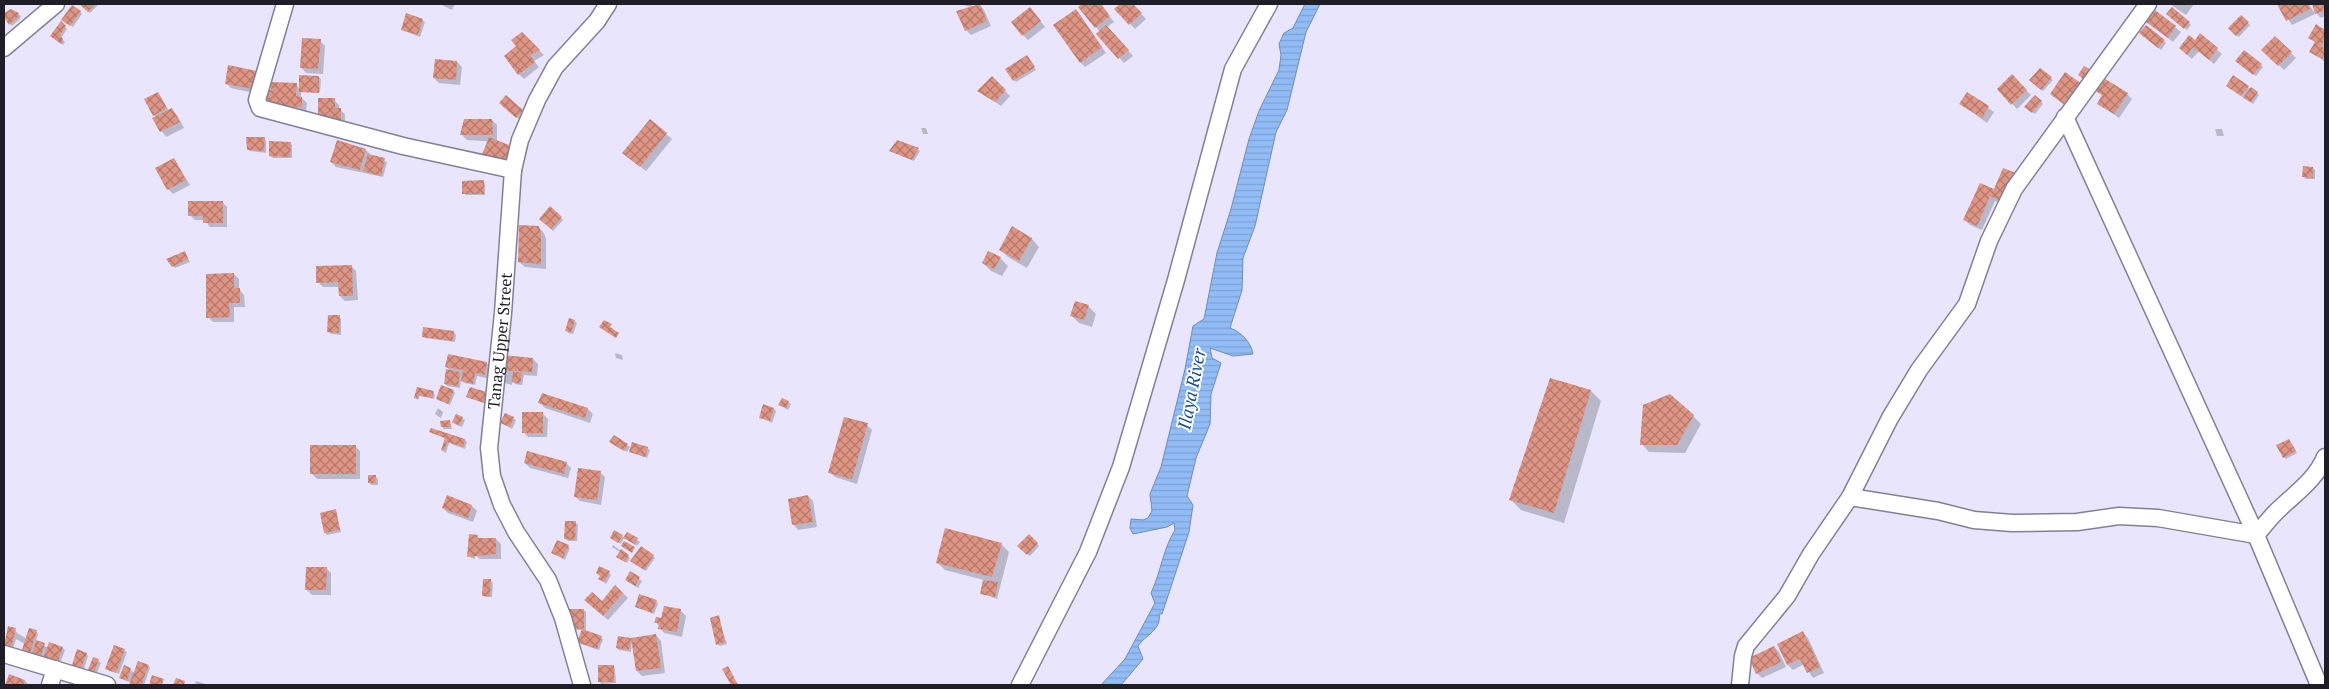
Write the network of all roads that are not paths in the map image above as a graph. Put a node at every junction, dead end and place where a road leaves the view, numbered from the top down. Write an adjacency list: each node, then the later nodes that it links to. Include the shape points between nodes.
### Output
1 (56, 4): 6 (street)
2 (286, 4): 8 (street, via 257,100 260,108 403,146)
3 (608, 4): 8 (street, Tanag Upper Street, via 556,67 537,100 520,140)
4 (1269, 4): 17 (street, via 1233,68 1121,467 1088,552)
5 (2148, 4): 7 (street)
6 (4, 48)
7 (2065, 117): 10 (street, via 2014,189 1989,241 1967,304 1919,370 1890,418); 11 (street)
8 (513, 170): 16 (street, Tanag Upper Street, via 489,448 492,476 516,532 548,580 563,618)
9 (2325, 457): 11 (street, via 2298,493)
10 (1850, 497): 11 (street, via 1974,520 2077,522 2119,516 2148,517); 18 (street, via 1811,554 1788,596 1746,646)
11 (2256, 535): 19 (street)
12 (4, 654): 13 (street)
13 (55, 669): 14 (street); 15 (street)
14 (50, 685)
15 (107, 685)
16 (582, 685)
17 (1020, 685)
18 (1740, 685)
19 (2319, 685)

